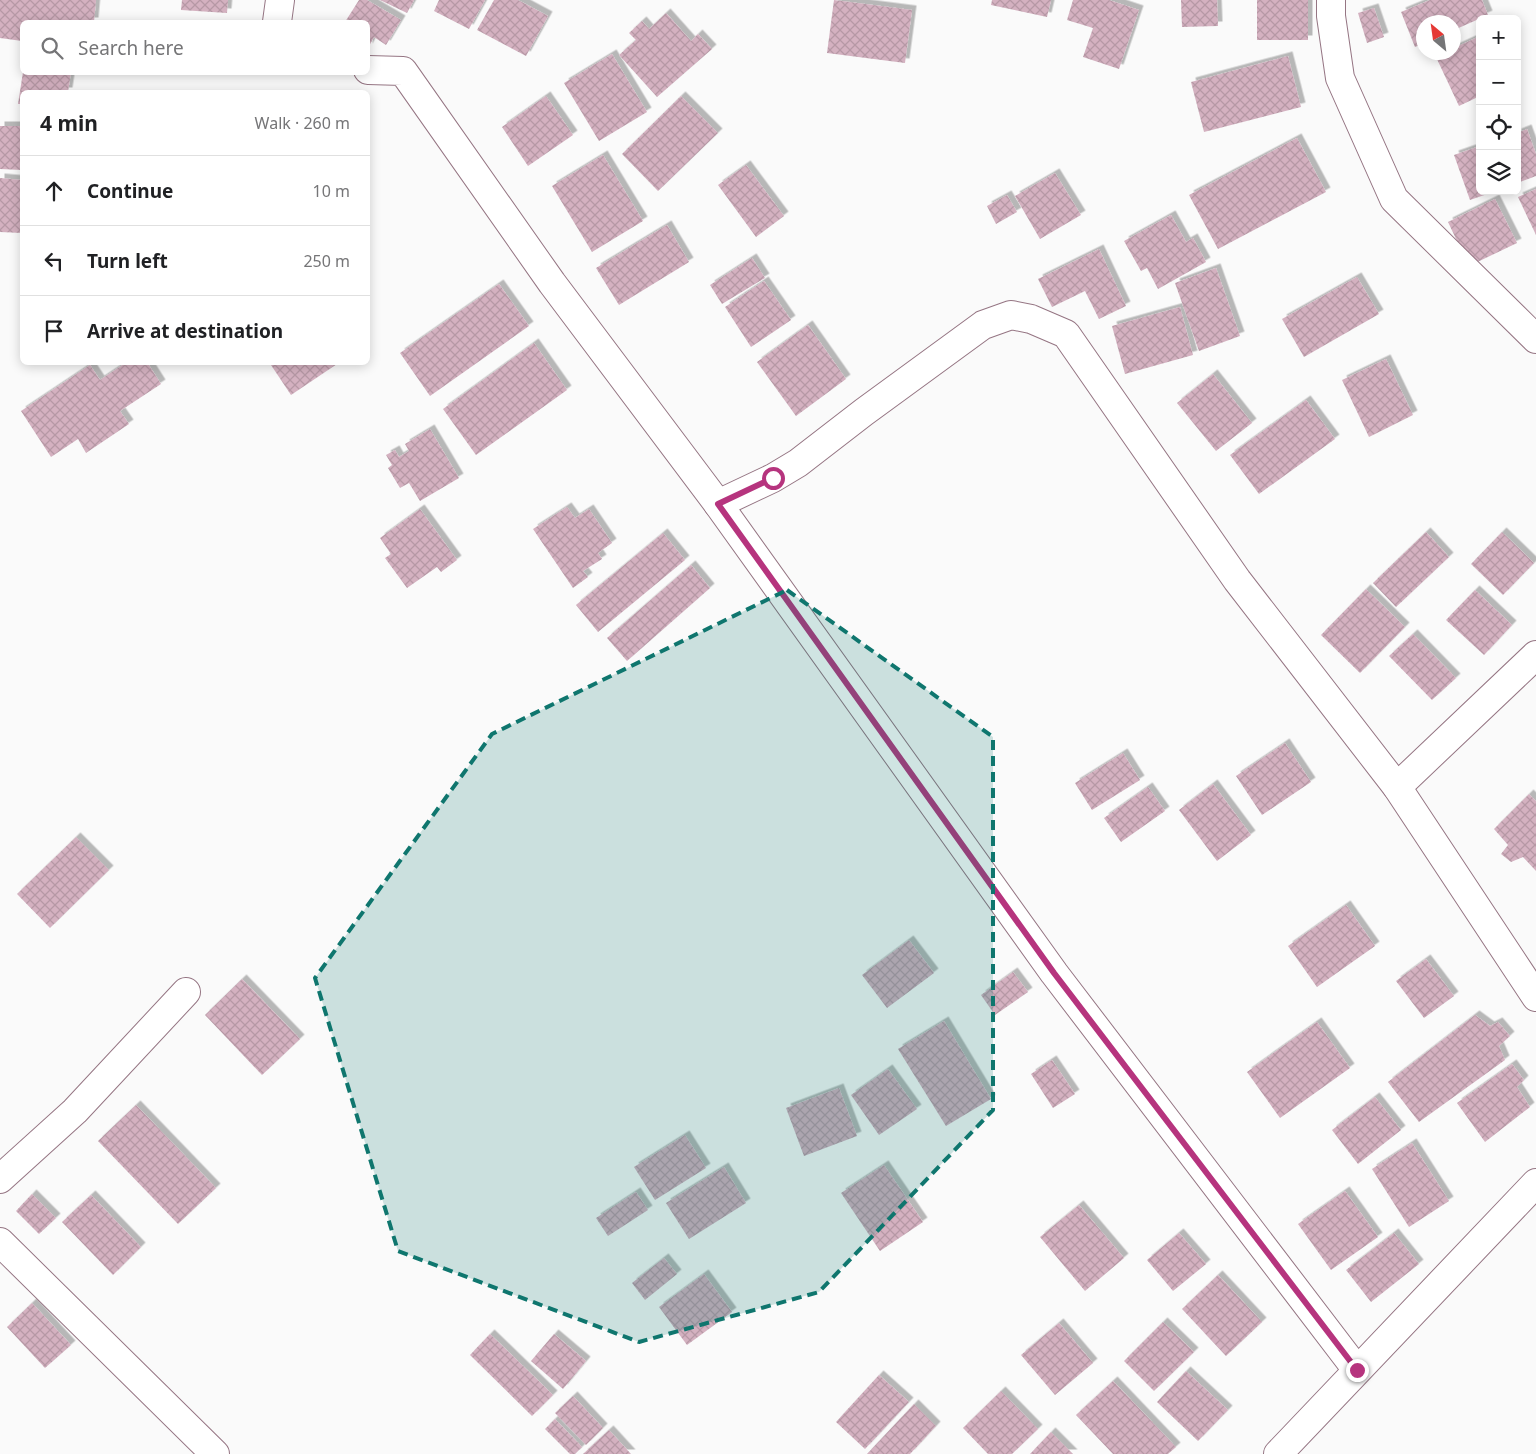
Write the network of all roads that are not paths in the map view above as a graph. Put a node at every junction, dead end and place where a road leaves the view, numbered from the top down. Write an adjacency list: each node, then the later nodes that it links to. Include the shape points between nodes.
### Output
1 (280, 0): 3 (street)
2 (1331, 0): 5 (street, via 1340,78 1394,199)
3 (278, 20)
4 (370, 70): 6 (street, via 403,71 552,283)
5 (1536, 339)
6 (718, 504): 8 (street, via 798,463 982,325 1011,315 1031,319 1066,334 1237,580); 14 (street, via 1054,973)
7 (1536, 655): 8 (street)
8 (1396, 787): 10 (street)
9 (186, 992): 11 (street, via 75,1111)
10 (1536, 997)
11 (0, 1179)
12 (1536, 1183): 14 (street)
13 (0, 1242): 15 (street)
14 (1357, 1370): 16 (street)
15 (215, 1454)
16 (1278, 1454)

